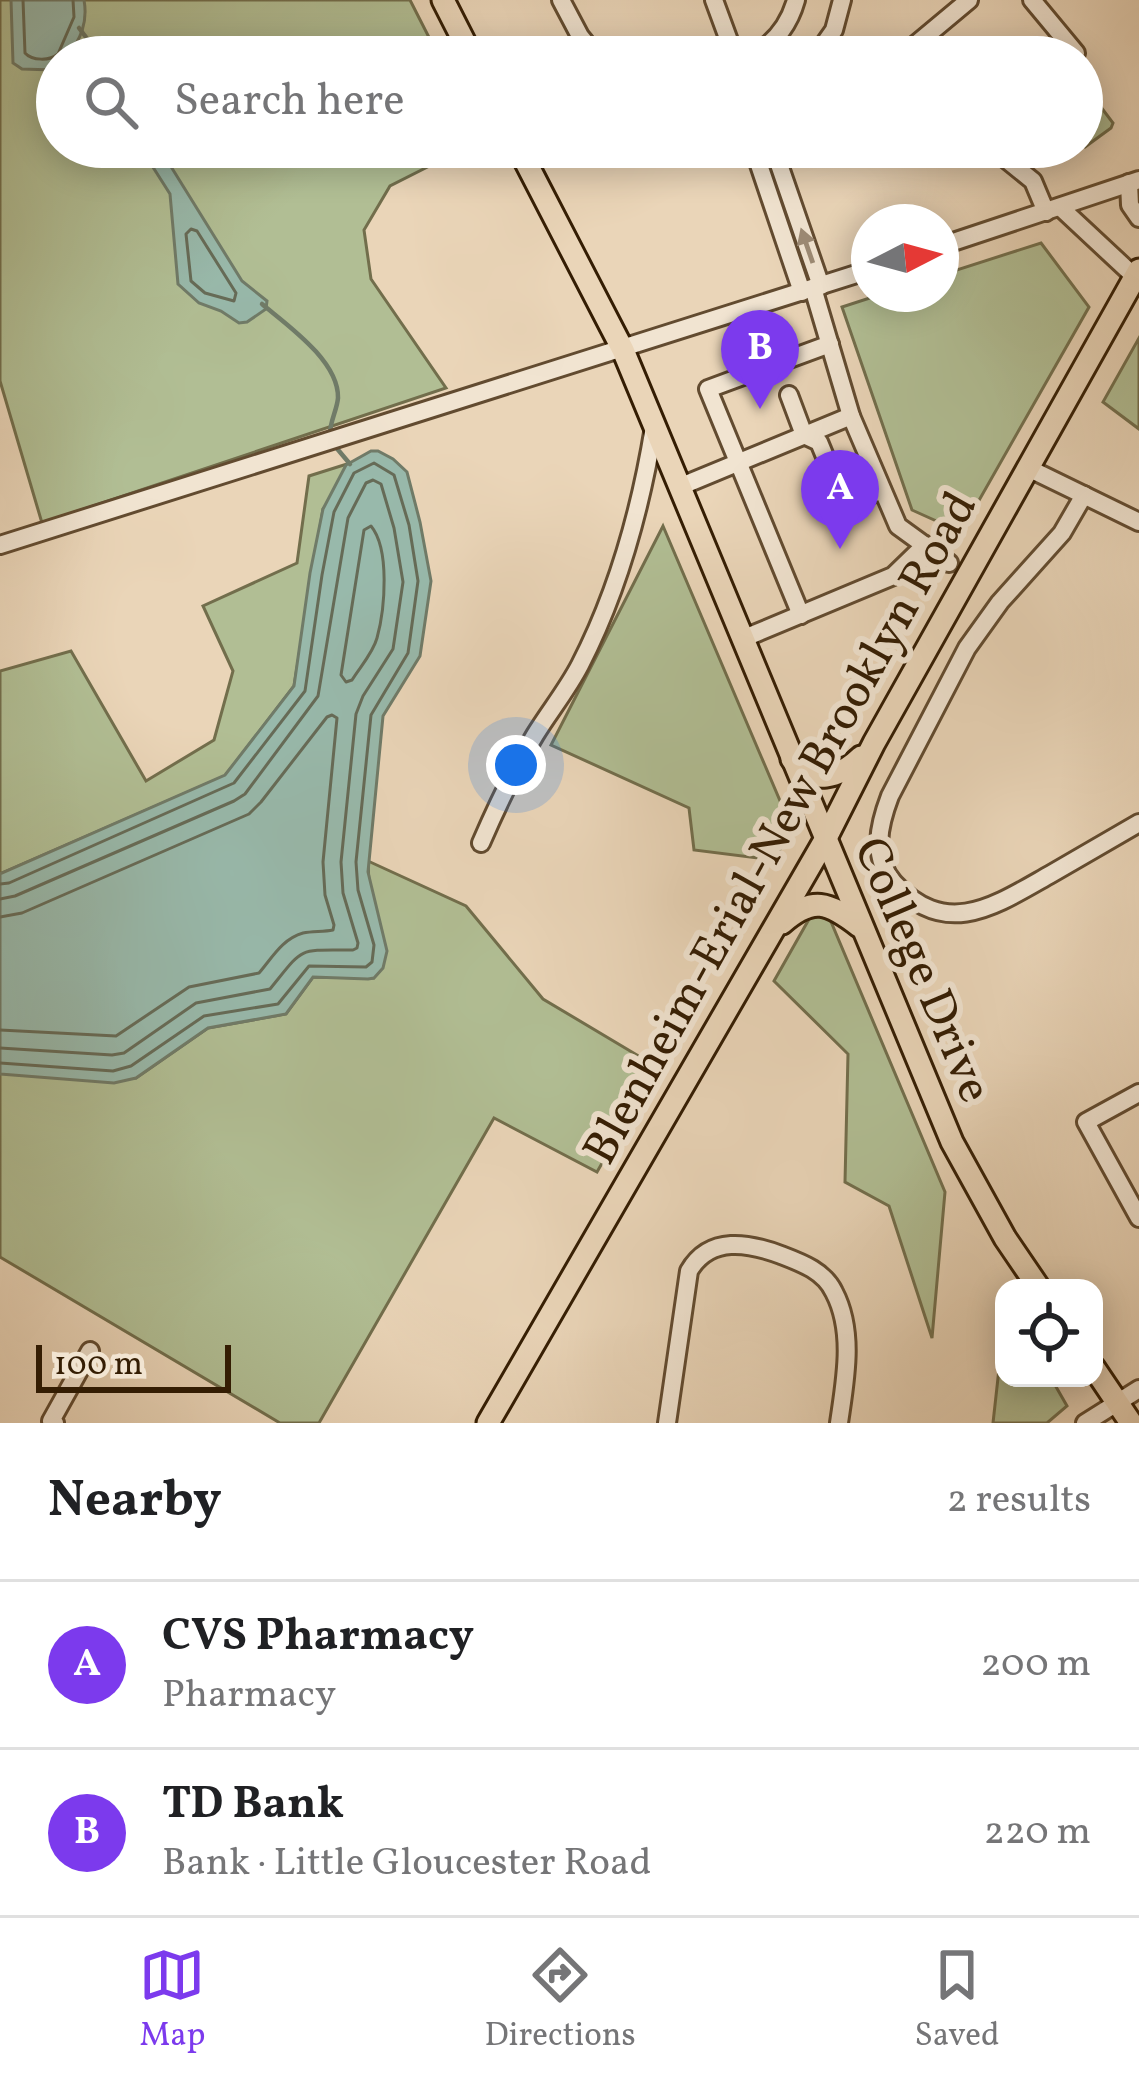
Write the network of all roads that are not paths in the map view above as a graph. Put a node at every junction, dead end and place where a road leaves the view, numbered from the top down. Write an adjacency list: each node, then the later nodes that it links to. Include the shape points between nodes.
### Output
1 (442, 0): 8 (main road)
2 (560, 0): 9 (street)
3 (714, 0): 10 (street)
4 (796, 0): 11 (street)
5 (842, 0): 12 (street)
6 (969, 0): 13 (street)
7 (1032, 0): 14 (street)
8 (461, 36)
9 (583, 36)
10 (727, 36)
11 (776, 36)
12 (830, 36)
13 (926, 36)
14 (1062, 36)
15 (529, 168): 28 (main road, College Drive)
16 (764, 168): 21 (street)
17 (777, 168): 21 (street)
18 (1017, 168): 20 (street)
19 (1134, 182): 20 (street); 22 (street, via 1130,205)
20 (1053, 209): 23 (street); 24 (street)
21 (785, 210): 26 (street)
22 (1139, 218)
23 (959, 240)
24 (1137, 274): 34 (main road, Blenheim-Erial-New Brooklyn Road)
25 (851, 276): 26 (street)
26 (812, 288): 27 (street); 28 (street)
27 (830, 344): 29 (street); 30 (street)
28 (623, 350): 31 (main road, College Drive); 39 (street)
29 (778, 364): 32 (street); 33 (street, via 708,389)
30 (851, 416): 32 (street); 36 (street)
31 (654, 426): 35 (main road, College Drive); 50 (street, via 644,491 598,627)
32 (804, 436): 33 (street); 36 (street, via 820,442 845,505)
33 (738, 463): 35 (street); 44 (street)
34 (1028, 468): 37 (street); 41 (main road, Blenheim-Erial-New Brooklyn Road)
35 (679, 487): 45 (main road, College Drive)
36 (882, 490): 40 (street, via 898,526)
37 (1084, 495): 38 (street); 48 (street, via 967,648 890,796 880,855 905,894 936,911 964,914 992,907)
38 (1139, 522)
39 (0, 545)
40 (925, 545): 42 (street); 44 (street, via 893,576)
41 (975, 562): 42 (street); 43 (main road, Blenheim-Erial-New Brooklyn Road)
42 (950, 563): 43 (street)
43 (961, 588): 46 (main road, Blenheim-Erial-New Brooklyn Road)
44 (801, 614): 45 (street)
45 (742, 639): 47 (main road, College Drive)
46 (874, 743): 47 (main road, via 829,777 805,772); 49 (main road, Blenheim-Erial-New Brooklyn Road)
47 (790, 757): 49 (main road, College Drive)
48 (1139, 823)
49 (824, 840): 51 (main road, College Drive); 52 (main road, Blenheim-Erial-New Brooklyn Road)
50 (481, 843)
51 (861, 928): 52 (main road, via 832,907 808,906); 55 (main road, College Drive, via 952,1142)
52 (762, 947): 61 (main road, Blenheim-Erial-New Brooklyn Road)
53 (1139, 1093): 54 (street, via 1086,1123)
54 (1139, 1218)
55 (1033, 1279)
56 (90, 1352): 60 (street)
57 (1103, 1381): 59 (main road)
58 (1139, 1389): 59 (street)
59 (1118, 1402): 64 (street); 65 (main road)
60 (55, 1423)
61 (488, 1423)
62 (667, 1423): 63 (street, via 689,1270 695,1259 735,1243 807,1265 835,1292 848,1361)
63 (839, 1423)
64 (1085, 1423)
65 (1131, 1423)

